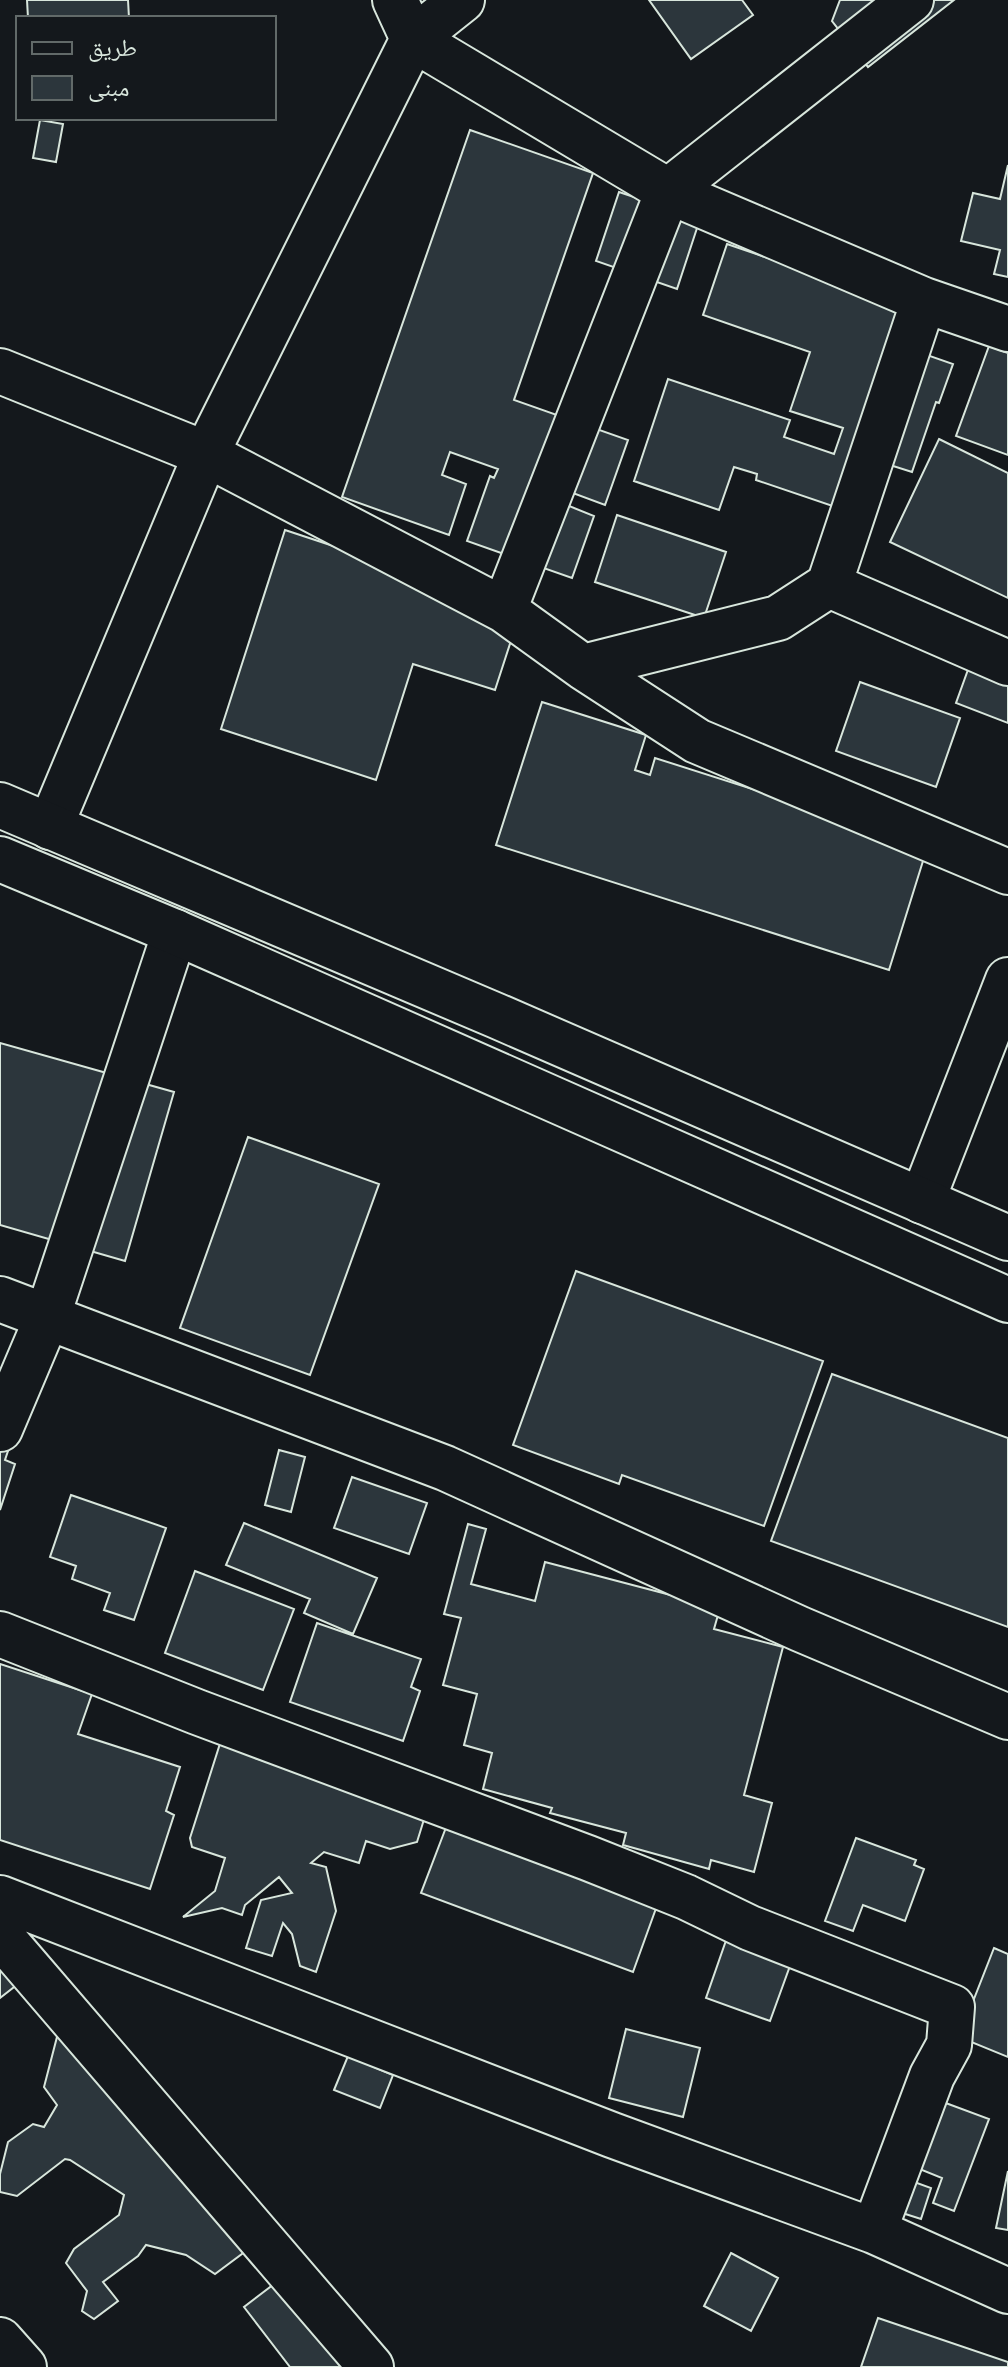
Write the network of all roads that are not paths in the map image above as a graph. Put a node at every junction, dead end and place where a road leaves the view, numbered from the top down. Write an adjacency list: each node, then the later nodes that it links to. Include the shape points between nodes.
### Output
1 (395, 0): 4 (main road)
2 (462, 0): 4 (main road)
3 (911, 0): 5 (main road)
4 (413, 39): 5 (main road); 9 (main road)
5 (668, 191): 6 (main road); 11 (main road)
6 (924, 300): 7 (main road); 10 (main road)
7 (1008, 329)
8 (0, 371): 9 (main road)
9 (206, 454): 11 (main road); 15 (main road)
10 (829, 585): 12 (main road); 13 (main road, via 778,618)
11 (504, 610): 13 (main road)
12 (1008, 663)
13 (583, 667): 17 (main road, via 697,741)
14 (0, 805): 15 (main road)
15 (50, 827): 20 (main road)
16 (0, 859): 18 (main road)
17 (1008, 872)
18 (175, 932): 23 (main road); 24 (main road)
19 (1008, 980): 20 (main road)
20 (922, 1201): 21 (main road)
21 (1008, 1238)
22 (0, 1299): 24 (main road)
23 (1008, 1300)
24 (47, 1318): 25 (main road); 27 (main road, via 445,1468)
25 (0, 1429)
26 (0, 1634): 30 (main road, via 588,1858 952,2007 949,2045 932,2076)
27 (1008, 1717)
28 (0, 1898): 30 (main road)
29 (0, 1935): 34 (main road)
30 (874, 2231): 31 (main road)
31 (1008, 2291)
32 (0, 2340): 33 (main road)
33 (24, 2367)
34 (371, 2367)

